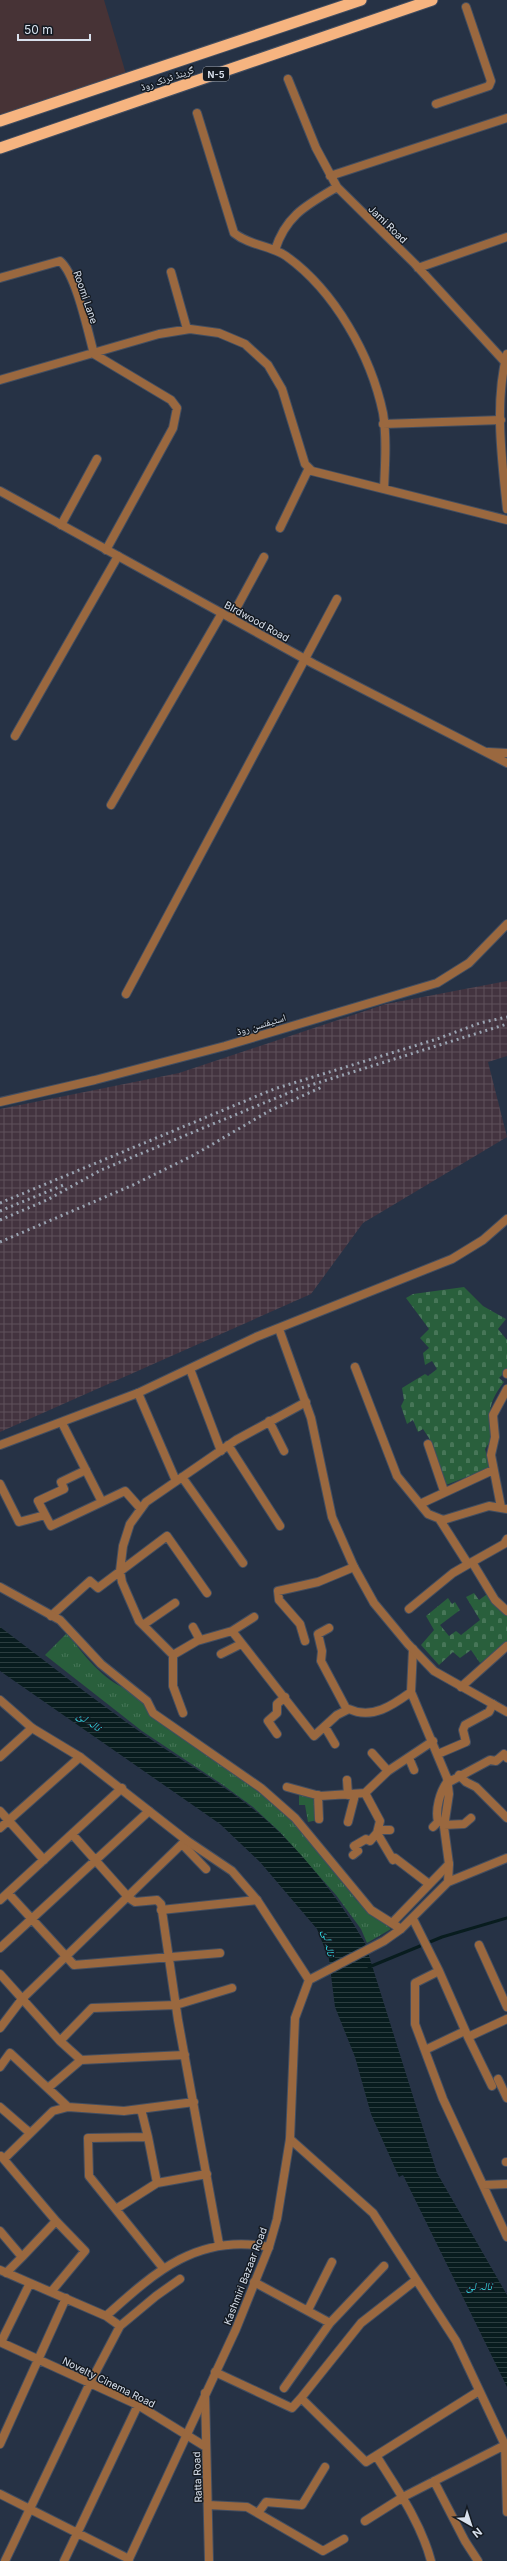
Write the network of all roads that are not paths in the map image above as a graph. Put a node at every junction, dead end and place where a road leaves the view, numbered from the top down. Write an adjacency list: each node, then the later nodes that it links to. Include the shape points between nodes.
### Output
1 (361, 0): 8 (highway, گرینڈ ٹرنک روڈ / N-5)
2 (432, 0): 9 (highway, گرینڈ ٹرنک روڈ / N-5)
3 (466, 7): 5 (street, via 492,81 489,86)
4 (288, 79): 10 (street, Jami Road)
5 (436, 104)
6 (197, 113): 13 (street, via 234,233 253,244)
7 (507, 118): 10 (street)
8 (0, 121)
9 (0, 148)
10 (330, 176): 11 (street, Jami Road)
11 (337, 187): 13 (street, via 312,202 285,224); 14 (street, Jami Road)
12 (507, 237): 14 (street)
13 (275, 250): 22 (street, via 297,264 350,327 371,372)
14 (418, 268): 19 (street, Jami Road)
15 (171, 272): 17 (street)
16 (0, 278): 18 (street, Roomi Lane, via 54,261 64,264 76,292)
17 (187, 329): 18 (street, via 159,334); 24 (street, via 219,333 245,344 268,365 282,389 305,464)
18 (94, 354): 20 (street); 31 (street, via 171,400 177,408 173,428)
19 (506, 358): 21 (street)
20 (0, 380)
21 (500, 420): 22 (street); 27 (street)
22 (383, 424): 25 (street)
23 (97, 459): 29 (street)
24 (309, 468): 25 (street, via 312,471); 30 (street)
25 (384, 489): 28 (street)
26 (0, 491): 29 (street, BIrdwood Road)
27 (507, 509)
28 (507, 520)
29 (61, 525): 31 (street, BIrdwood Road)
30 (280, 528)
31 (106, 550): 32 (street, BIrdwood Road)
32 (118, 556): 35 (street, BIrdwood Road); 38 (street)
33 (264, 557): 36 (street)
34 (337, 599): 37 (street)
35 (222, 613): 36 (street, BIrdwood Road); 42 (street)
36 (231, 618): 37 (street, BIrdwood Road)
37 (305, 659): 39 (street, BIrdwood Road); 44 (street)
38 (16, 736)
39 (483, 751): 40 (street); 41 (street, BIrdwood Road)
40 (507, 753)
41 (507, 763)
42 (111, 805)
43 (507, 924): 45 (street, اسٹیفنسن روڈ, via 469,963 437,983 225,1046)
44 (126, 994)
45 (0, 1102)
46 (507, 1219): 47 (street, via 483,1240 452,1259)
47 (279, 1329): 49 (street, via 256,1337); 52 (street)
48 (355, 1367): 66 (street, via 396,1476)
49 (190, 1369): 51 (street); 59 (street)
50 (507, 1389): 61 (street, via 493,1415)
51 (138, 1393): 54 (street); 62 (street)
52 (306, 1402): 53 (street); 75 (street, via 332,1517)
53 (269, 1421): 57 (street); 58 (street)
54 (62, 1423): 56 (street); 60 (street)
55 (428, 1444): 64 (street)
56 (0, 1445)
57 (228, 1445): 59 (street); 71 (street)
58 (284, 1450)
59 (221, 1451): 62 (street)
60 (86, 1470): 65 (street); 69 (street, via 61,1482 64,1489 38,1501)
61 (493, 1470): 64 (street); 67 (street)
62 (179, 1479): 68 (street, via 146,1502); 73 (street)
63 (0, 1484): 69 (street, via 19,1522)
64 (444, 1491): 66 (street)
65 (102, 1502): 68 (street, via 125,1491); 69 (street, via 51,1526)
66 (420, 1504): 70 (street, via 428,1514)
67 (504, 1508): 70 (street, via 489,1506)
68 (141, 1509): 76 (street, via 130,1524 123,1546)
69 (45, 1515)
70 (440, 1520): 74 (street)
71 (280, 1526)
72 (507, 1538): 74 (street, via 504,1544)
73 (243, 1563)
74 (470, 1563): 80 (street); 81 (street, via 495,1600)
75 (354, 1567): 89 (street, via 318,1582 278,1591 279,1600 300,1624); 92 (street, via 374,1603)
76 (120, 1571): 78 (street, via 132,1565 167,1536); 82 (street, via 98,1588 90,1581); 84 (street, via 122,1582)
77 (0, 1587): 82 (street)
78 (208, 1593)
79 (175, 1603): 84 (street)
80 (409, 1609)
81 (507, 1611)
82 (51, 1616): 153 (street, via 60,1620 101,1664 147,1701 153,1713 261,1788 289,1813 371,1910)
83 (254, 1617): 87 (street)
84 (143, 1625): 94 (street)
85 (193, 1627): 88 (street)
86 (330, 1628): 100 (street, via 318,1634 322,1651 321,1661)
87 (232, 1631): 88 (street); 90 (street)
88 (200, 1640): 94 (street)
89 (305, 1640)
90 (241, 1644): 93 (street); 97 (street)
91 (507, 1646): 95 (street)
92 (413, 1649): 95 (street, via 434,1671); 96 (street)
93 (221, 1654)
94 (173, 1655): 102 (street, via 173,1686)
95 (462, 1687): 99 (street)
96 (411, 1692): 100 (street, via 379,1711 362,1713); 106 (street)
97 (285, 1697): 103 (street, via 314,1736); 105 (street, via 277,1704 277,1712 268,1721)
98 (0, 1700): 104 (street)
99 (493, 1704): 101 (street); 109 (street, via 489,1712 465,1725 462,1730 466,1742)
100 (347, 1710): 103 (street)
101 (507, 1712)
102 (183, 1713)
103 (325, 1726): 107 (street)
104 (32, 1728): 110 (street); 111 (street)
105 (277, 1734)
106 (433, 1741): 109 (street); 112 (street)
107 (335, 1744)
108 (372, 1753): 115 (street)
109 (438, 1754): 118 (street)
110 (0, 1757)
111 (80, 1757): 120 (street); 129 (street)
112 (409, 1758): 114 (street); 115 (street)
113 (507, 1758): 116 (street, via 504,1754 496,1761 490,1760)
114 (414, 1770)
115 (388, 1771): 122 (street)
116 (459, 1775): 118 (street, via 451,1781); 127 (street, via 476,1787)
117 (347, 1780): 123 (street)
118 (447, 1780): 131 (street, via 449,1794); 133 (street, via 436,1811 438,1822)
119 (287, 1787): 121 (street)
120 (122, 1788): 125 (street); 136 (street)
121 (315, 1792): 123 (street); 128 (street)
122 (365, 1793): 123 (street); 135 (street, via 380,1821)
123 (352, 1795): 130 (street)
124 (0, 1811): 129 (street)
125 (149, 1811): 137 (street); 140 (street)
126 (471, 1818): 131 (street, via 464,1824)
127 (507, 1818)
128 (319, 1819)
129 (10, 1820): 132 (street); 141 (street)
130 (348, 1822)
131 (444, 1825): 142 (street)
132 (0, 1828)
133 (433, 1828)
134 (390, 1830): 135 (street)
135 (377, 1831): 138 (street, via 370,1841 366,1839 354,1846 358,1851); 145 (street, via 393,1860 395,1858)
136 (72, 1834): 140 (street); 141 (street)
137 (184, 1842): 143 (street); 147 (street); 149 (street, via 232,1871)
138 (353, 1855)
139 (507, 1858): 144 (street)
140 (95, 1859): 147 (street); 151 (street)
141 (44, 1860): 146 (street)
142 (449, 1864): 144 (street); 145 (street)
143 (206, 1868)
144 (448, 1882): 152 (street)
145 (429, 1884): 153 (street)
146 (8, 1893): 148 (street); 151 (street)
147 (128, 1898): 150 (street, via 135,1902 157,1900); 158 (street)
148 (0, 1900)
149 (257, 1900): 150 (street); 162 (street)
150 (162, 1910): 159 (street)
151 (34, 1919): 156 (street); 158 (street)
152 (413, 1919): 154 (street); 160 (street)
153 (392, 1923): 154 (street)
154 (401, 1929): 162 (street, via 384,1941)
155 (480, 1945): 166 (street)
156 (0, 1948)
157 (220, 1953): 159 (street)
158 (66, 1956): 159 (street, via 74,1966); 164 (street)
159 (169, 1958): 165 (street)
160 (436, 1967): 169 (street); 171 (street, via 416,1983 415,2024)
161 (0, 1974): 164 (street)
162 (309, 1980): 185 (street, Kashmiri Bazaar Road, via 295,2018)
163 (232, 1988): 165 (street)
164 (22, 1999): 168 (street); 170 (street)
165 (176, 2005): 170 (street, via 92,2008); 172 (street)
166 (507, 2007)
167 (507, 2019): 169 (street)
168 (0, 2028)
169 (467, 2034): 171 (street); 176 (street)
170 (60, 2042): 173 (street)
171 (425, 2050): 190 (street, via 443,2099)
172 (185, 2055): 173 (street); 179 (street)
173 (81, 2060): 177 (street)
174 (0, 2067): 177 (street, via 10,2053)
175 (498, 2079): 178 (street)
176 (492, 2086)
177 (48, 2088): 181 (street)
178 (507, 2098)
179 (194, 2102): 182 (street); 187 (street)
180 (0, 2107): 183 (street)
181 (68, 2107): 182 (street, via 124,2111); 183 (street, via 53,2111)
182 (141, 2108): 184 (street)
183 (30, 2133): 186 (street)
184 (148, 2137): 188 (street); 191 (street, via 88,2138 89,2176)
185 (290, 2139): 197 (street, Kashmiri Bazaar Road, via 277,2219); 204 (street, via 373,2213)
186 (2, 2157): 193 (street)
187 (207, 2174): 188 (street); 196 (street)
188 (158, 2183): 191 (street)
189 (507, 2184): 190 (street)
190 (483, 2185): 192 (street)
191 (116, 2209): 201 (street)
192 (503, 2218): 195 (street)
193 (56, 2221): 198 (street); 207 (street, via 85,2251)
194 (0, 2232): 198 (street)
195 (507, 2237)
196 (219, 2244): 197 (street, via 248,2242); 201 (street, via 185,2256)
197 (269, 2247): 205 (street, Kashmiri Bazaar Road)
198 (22, 2257): 202 (street)
199 (332, 2262): 209 (street)
200 (384, 2266): 211 (street)
201 (164, 2268): 210 (street, via 148,2278)
202 (3, 2271): 206 (street)
203 (180, 2279): 212 (street)
204 (416, 2280): 218 (street, via 456,2341); 220 (street, via 362,2323)
205 (254, 2282): 209 (street); 215 (street, Kashmiri Bazaar Road)
206 (30, 2283): 207 (street); 213 (street)
207 (51, 2292): 208 (street)
208 (66, 2298): 210 (street); 214 (street)
209 (308, 2310): 211 (street)
210 (106, 2316): 212 (street)
211 (330, 2323): 217 (street)
212 (120, 2326): 216 (street)
213 (1, 2342): 214 (street, Novelty Cinema Road)
214 (40, 2359): 216 (street, Novelty Cinema Road); 223 (street)
215 (215, 2372): 219 (street, Kashmiri Bazaar Road); 220 (street, via 292,2408)
216 (90, 2383): 221 (street, Novelty Cinema Road); 232 (street)
217 (284, 2388)
218 (479, 2391): 224 (street); 226 (street)
219 (205, 2392): 222 (street, Kashmiri Bazaar Road); 225 (street, Ratta Road)
220 (301, 2398): 226 (street, via 366,2462)
221 (138, 2405): 222 (street, Novelty Cinema Road); 236 (street)
222 (186, 2435): 225 (street, Novelty Cinema Road); 238 (street, Kashmiri Bazaar Road)
223 (0, 2444)
224 (505, 2445): 228 (street); 233 (street)
225 (206, 2447): 231 (street, Ratta Road)
226 (377, 2457): 230 (street)
227 (325, 2467): 234 (street, via 302,2505 266,2502)
228 (434, 2481): 230 (street); 243 (street)
229 (0, 2494): 232 (street)
230 (403, 2497): 235 (street); 242 (street, via 426,2542)
231 (208, 2505): 234 (street, via 247,2507); 241 (street, Ratta Road)
232 (30, 2509): 236 (street); 239 (street)
233 (507, 2512)
234 (258, 2513): 237 (street, via 323,2551)
235 (365, 2521)
236 (78, 2532): 238 (street); 240 (street)
237 (344, 2538)
238 (128, 2560)
239 (5, 2561)
240 (64, 2561)
241 (209, 2561)
242 (431, 2561)
243 (478, 2561)

